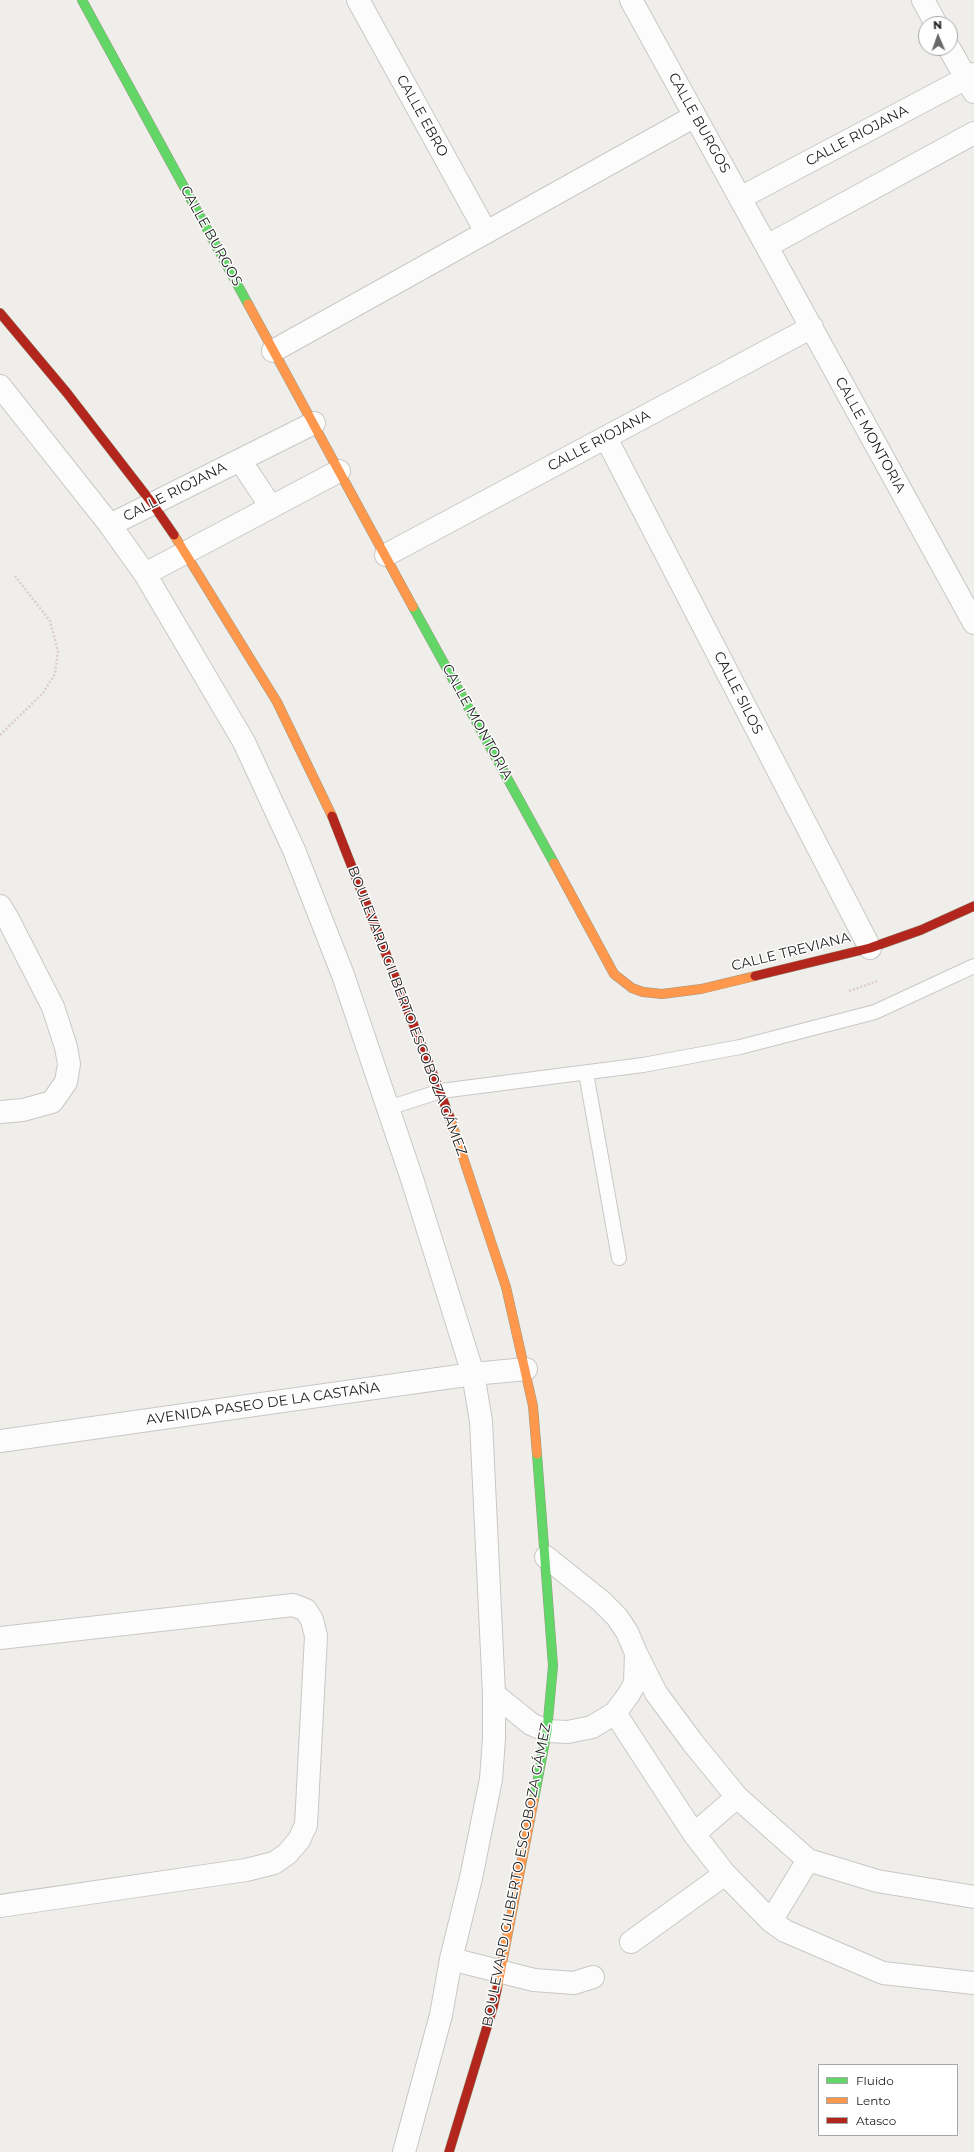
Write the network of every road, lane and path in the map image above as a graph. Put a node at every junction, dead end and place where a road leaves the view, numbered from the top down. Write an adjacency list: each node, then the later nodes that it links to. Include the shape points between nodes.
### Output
1 (82, 0): 15 (street, CALLE BURGOS)
2 (358, 0): 11 (street, CALLE EBRO)
3 (631, 0): 8 (street, CALLE BURGOS)
4 (923, 0): 5 (street)
5 (932, 16)
6 (954, 56): 7 (street)
7 (971, 82): 10 (street, CALLE RIOJANA)
8 (695, 116): 10 (street, CALLE BURGOS); 11 (street)
9 (974, 133): 12 (street)
10 (740, 198): 12 (street, CALLE BURGOS)
11 (486, 232): 15 (street)
12 (767, 246): 14 (street, CALLE MONTORIA)
13 (0, 313): 21 (street, BOULEVARD GILBERTO ESCOBOZA GÁMEZ, via 67,393)
14 (812, 327): 18 (street, CALLE RIOJANA); 28 (street, CALLE MONTORIA)
15 (273, 351): 17 (street, CALLE BURGOS)
16 (0, 386): 23 (street)
17 (314, 423): 19 (street, CALLE RIOJANA); 20 (street, CALLE BURGOS)
18 (606, 438): 25 (street, CALLE RIOJANA); 32 (street, CALLE SILOS)
19 (240, 460): 21 (street, CALLE RIOJANA); 22 (street, CALLE RIOJANA)
20 (339, 471): 22 (street); 25 (street, CALLE MONTORIA)
21 (152, 503): 23 (street, CALLE RIOJANA); 24 (street, BOULEVARD GILBERTO ESCOBOZA GÁMEZ)
22 (271, 507): 24 (street)
23 (110, 524): 26 (street)
24 (186, 552): 26 (street); 38 (street, BOULEVARD GILBERTO ESCOBOZA GÁMEZ, via 277,702 334,819)
25 (386, 555): 34 (street, CALLE MONTORIA)
26 (145, 574): 39 (street, via 244,742 294,850 343,975)
27 (15, 576): 29 (path, via 50,621 58,651 55,674 43,693)
28 (974, 623)
29 (1, 733)
30 (0, 906): 40 (street, via 10,920 53,1007 66,1047 68,1064 66,1082 52,1102 23,1110)
31 (974, 906): 32 (street, CALLE TREVIANA, via 922,930)
32 (870, 948): 34 (street, CALLE TREVIANA, via 700,989 662,994 632,988)
33 (974, 966): 37 (lane, via 875,1012 740,1047 643,1066)
34 (614, 974)
35 (883, 979): 36 (path)
36 (847, 992)
37 (586, 1073): 38 (lane); 41 (lane)
38 (441, 1091): 39 (lane); 42 (street, BOULEVARD GILBERTO ESCOBOZA GÁMEZ, via 506,1287)
39 (388, 1108): 43 (street)
40 (0, 1112)
41 (619, 1258)
42 (526, 1369): 43 (street, AVENIDA PASEO DE LA CASTAÑA); 45 (street, BOULEVARD GILBERTO ESCOBOZA GÁMEZ, via 533,1406)
43 (473, 1374): 44 (street, AVENIDA PASEO DE LA CASTAÑA); 48 (street, via 481,1421)
44 (0, 1441)
45 (546, 1557): 47 (street, via 617,1617); 50 (street, BOULEVARD GILBERTO ESCOBOZA GÁMEZ, via 553,1666)
46 (0, 1638): 56 (street, via 293,1605 306,1610 312,1620 316,1636 306,1825 299,1840 287,1854 274,1863 246,1870)
47 (636, 1653): 49 (street, via 634,1682 629,1694); 51 (street, via 656,1693)
48 (494, 1694): 50 (street, via 520,1716); 59 (street, via 491,1779)
49 (615, 1713): 50 (street, via 592,1727 568,1732); 52 (street)
50 (547, 1731): 60 (street, BOULEVARD GILBERTO ESCOBOZA GÁMEZ)
51 (737, 1797): 52 (street); 53 (street)
52 (694, 1834): 54 (street)
53 (808, 1860): 55 (street, via 877,1881); 57 (street)
54 (725, 1874): 57 (street); 58 (street)
55 (974, 1897)
56 (0, 1906)
57 (771, 1921): 62 (street, via 785,1931 883,1973)
58 (630, 1942)
59 (451, 1959): 60 (street); 63 (street, via 440,2015)
60 (499, 1971): 61 (street, via 534,1980 574,1983); 64 (street, BOULEVARD GILBERTO ESCOBOZA GÁMEZ, via 493,2007)
61 (593, 1978)
62 (974, 1983)
63 (404, 2152)
64 (449, 2152)

